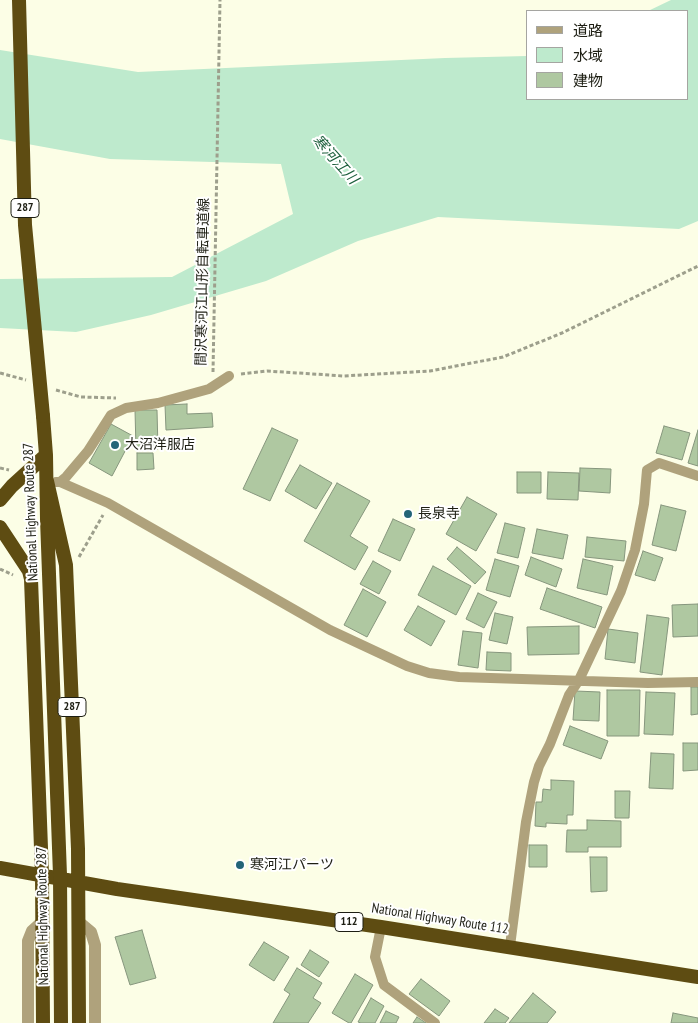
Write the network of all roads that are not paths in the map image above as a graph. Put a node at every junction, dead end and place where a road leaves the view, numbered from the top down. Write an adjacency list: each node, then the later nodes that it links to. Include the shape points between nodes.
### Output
1 (19, 0): 3 (highway, National Highway Route 287 / 287, bridge, via 25,224)
2 (229, 376): 5 (lane, via 209,389 126,408 110,415 88,451 66,477)
3 (46, 455): 5 (highway, National Highway Route 287 / 287); 6 (highway)
4 (698, 476): 8 (lane, via 659,463 647,470 635,550 621,591)
5 (54, 482): 8 (lane, via 108,503 330,630 407,666 459,677); 12 (highway, 287, via 66,565); 20 (highway, National Highway Route 287 / 287, bridge, via 47,519 60,875)
6 (0, 500)
7 (0, 527): 11 (highway, via 31,578)
8 (579, 680): 9 (lane); 16 (lane, via 570,694 534,782)
9 (698, 682)
10 (0, 868): 11 (highway, National Highway Route 112 / 112)
11 (42, 875): 12 (highway, National Highway Route 112 / 112); 13 (highway)
12 (79, 882): 14 (highway, 287); 15 (highway, National Highway Route 112 / 112)
13 (42, 922): 18 (street, via 32,931 28,941); 19 (highway)
14 (79, 922): 21 (highway, 287); 22 (street, via 91,932 94,945)
15 (381, 926): 16 (highway, National Highway Route 112 / 112); 23 (lane, via 375,957 384,985)
16 (510, 946): 17 (highway, National Highway Route 112 / 112)
17 (698, 977)
18 (28, 1023)
19 (43, 1023)
20 (61, 1023)
21 (79, 1023)
22 (95, 1023)
23 (435, 1023)

